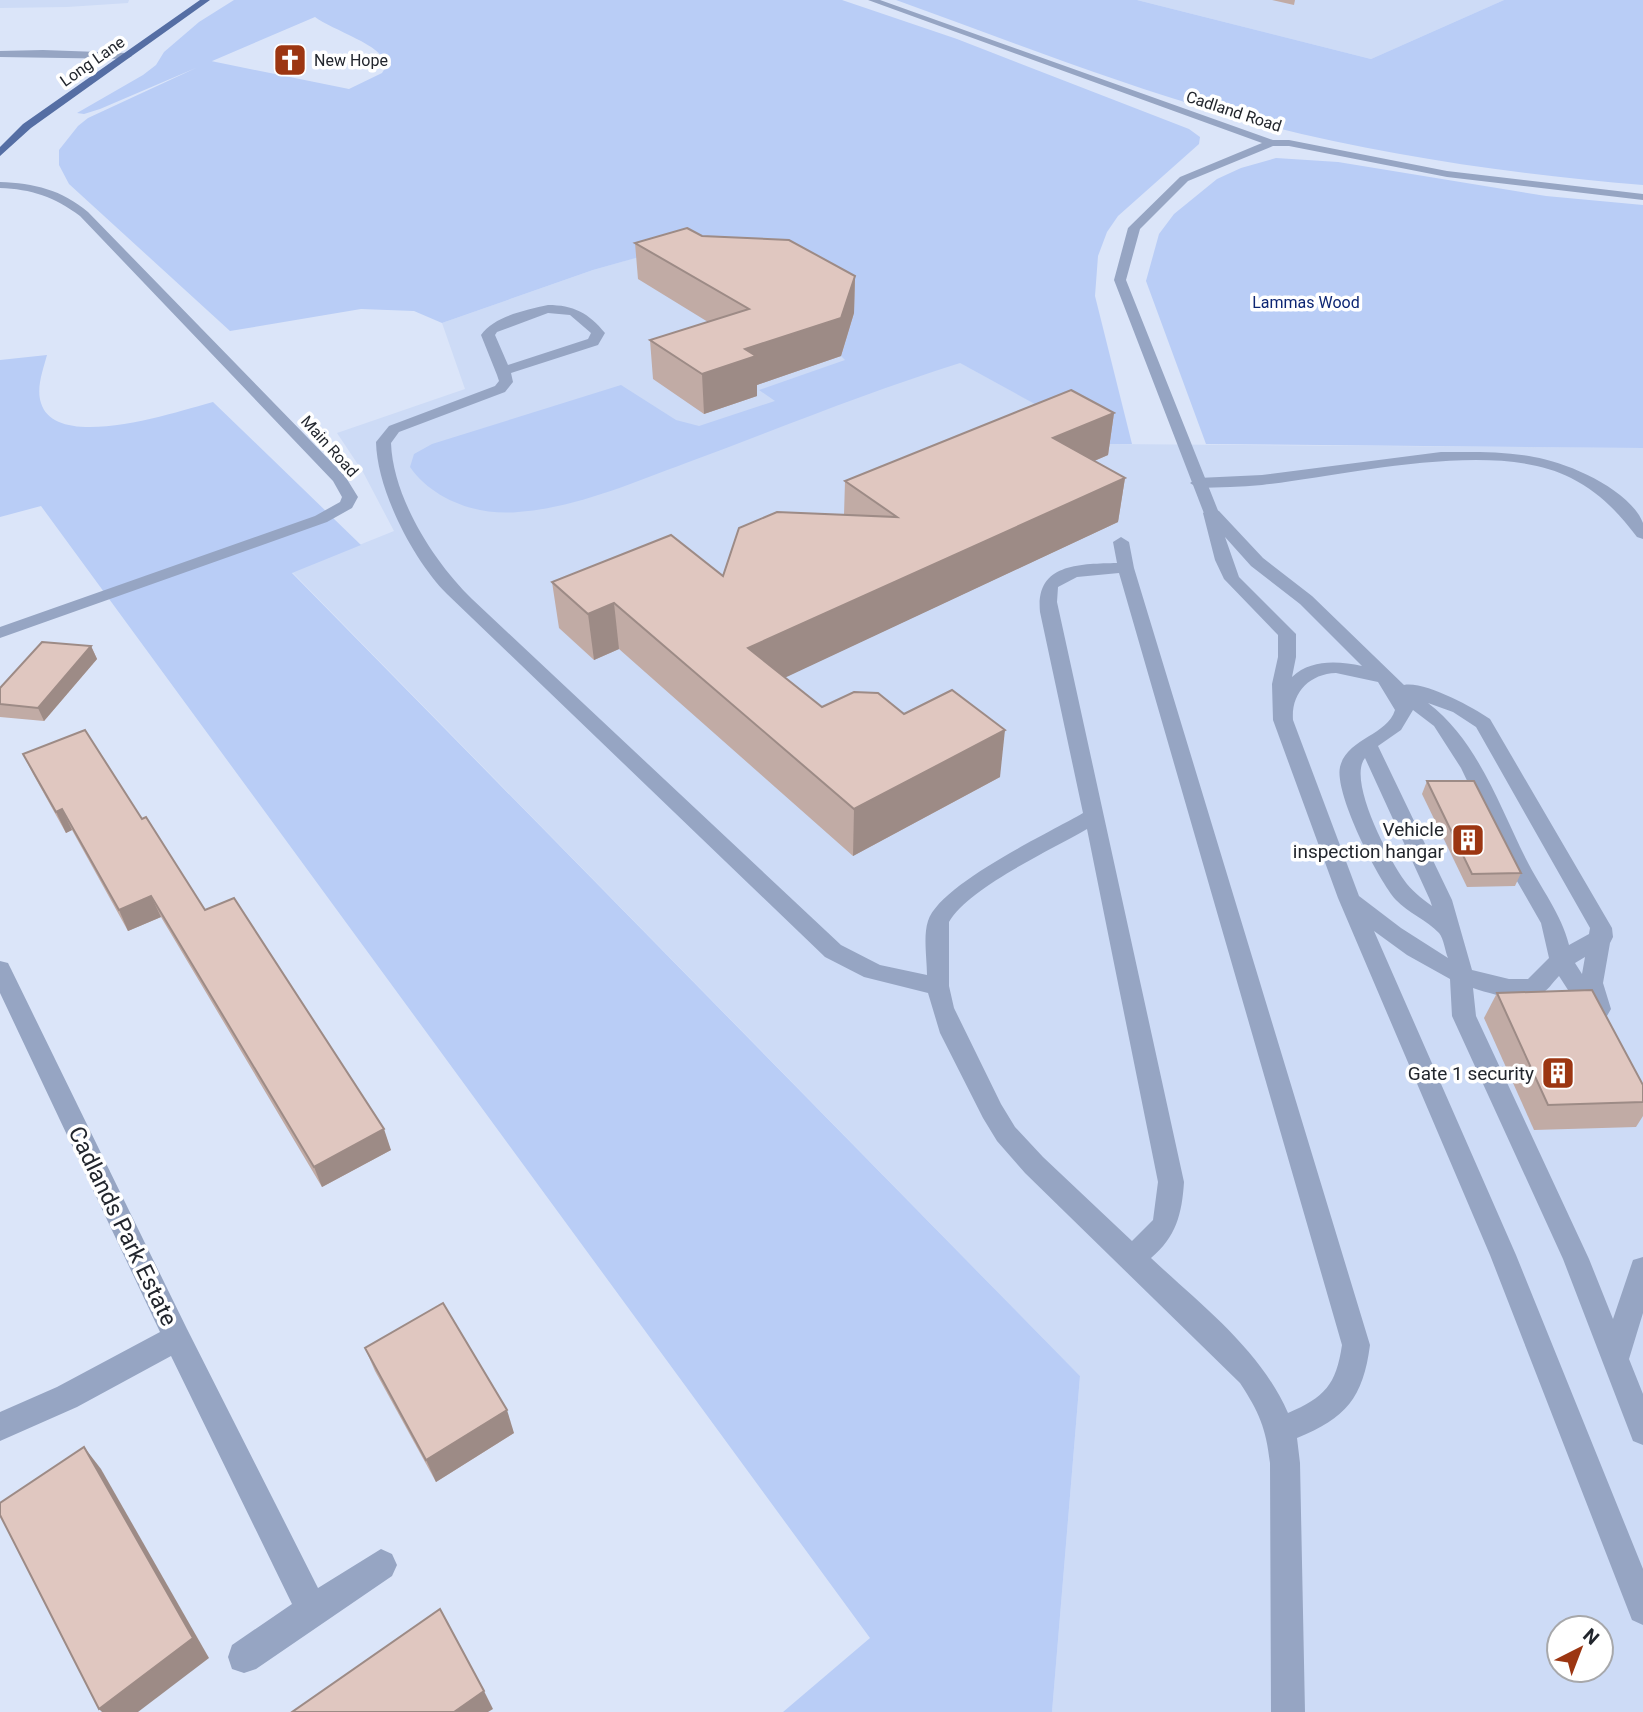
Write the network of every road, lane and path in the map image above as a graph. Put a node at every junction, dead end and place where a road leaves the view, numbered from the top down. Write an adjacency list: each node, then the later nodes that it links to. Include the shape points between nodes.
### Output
1 (206, 0): 4 (main road, Long Lane)
2 (872, 0): 5 (street, Cadland Road)
3 (0, 54): 4 (street)
4 (127, 56): 6 (main road, Long Lane, via 27,126)
5 (1272, 143): 8 (street, Cadland Road, via 1474,178); 10 (street, via 1184,179 1134,228 1120,280)
6 (0, 153)
7 (0, 185): 15 (street, Main Road, via 43,190 74,205 340,479 350,497 346,505 321,519)
8 (1643, 197)
9 (503, 371): 9 (street, via 488,335 504,324 554,307 574,312 598,333 593,342); 26 (street, via 506,382 499,388 394,429 383,442 383,460 432,567 832,951 881,976)
10 (1198, 483): 11 (street); 12 (street, via 1260,480 1416,459 1528,461 1592,482 1623,507)
11 (1211, 513): 16 (street, via 1257,562 1306,600); 17 (street, via 1232,579 1287,634)
12 (1643, 534)
13 (1121, 542): 14 (street)
14 (1126, 568): 19 (street, via 1068,574 1056,579 1048,595); 33 (street, via 1356,1345 1346,1390 1310,1419)
15 (0, 633)
16 (1385, 679): 17 (street, via 1354,670 1313,670 1296,681); 18 (street, via 1404,715 1398,725); 22 (street, via 1460,708 1483,723 1596,916); 23 (street, via 1441,722 1456,743 1552,923)
17 (1282, 706): 20 (street, via 1283,720)
18 (1368, 744): 21 (street, via 1435,883); 21 (street, via 1349,771 1365,824 1403,894)
19 (1094, 816): 26 (street, via 979,882 945,910 938,922); 28 (street, via 1171,1182 1165,1227)
20 (1349, 898): 25 (street, via 1411,945); 36 (street, via 1503,1255)
21 (1451, 931): 25 (street)
22 (1602, 937): 23 (street); 23 (street, via 1592,983 1607,1029)
23 (1561, 960): 25 (street, via 1534,988 1486,985)
24 (0, 970): 27 (street, Cadlands Park Estate)
25 (1460, 974): 31 (street, via 1468,1025 1576,1259)
26 (939, 986): 28 (street, via 951,1033 1006,1134)
27 (10, 1016): 30 (street, Cadlands Park Estate)
28 (1131, 1258): 33 (street, via 1250,1373)
29 (1643, 1269): 31 (street)
30 (177, 1338): 32 (street, Cadlands Park Estate); 37 (street)
31 (1615, 1359): 34 (street)
32 (0, 1427)
33 (1281, 1430): 39 (street)
34 (1643, 1431)
35 (381, 1565): 37 (street)
36 (1643, 1609)
37 (312, 1610): 38 (street)
38 (244, 1657)
39 (1287, 1712)

